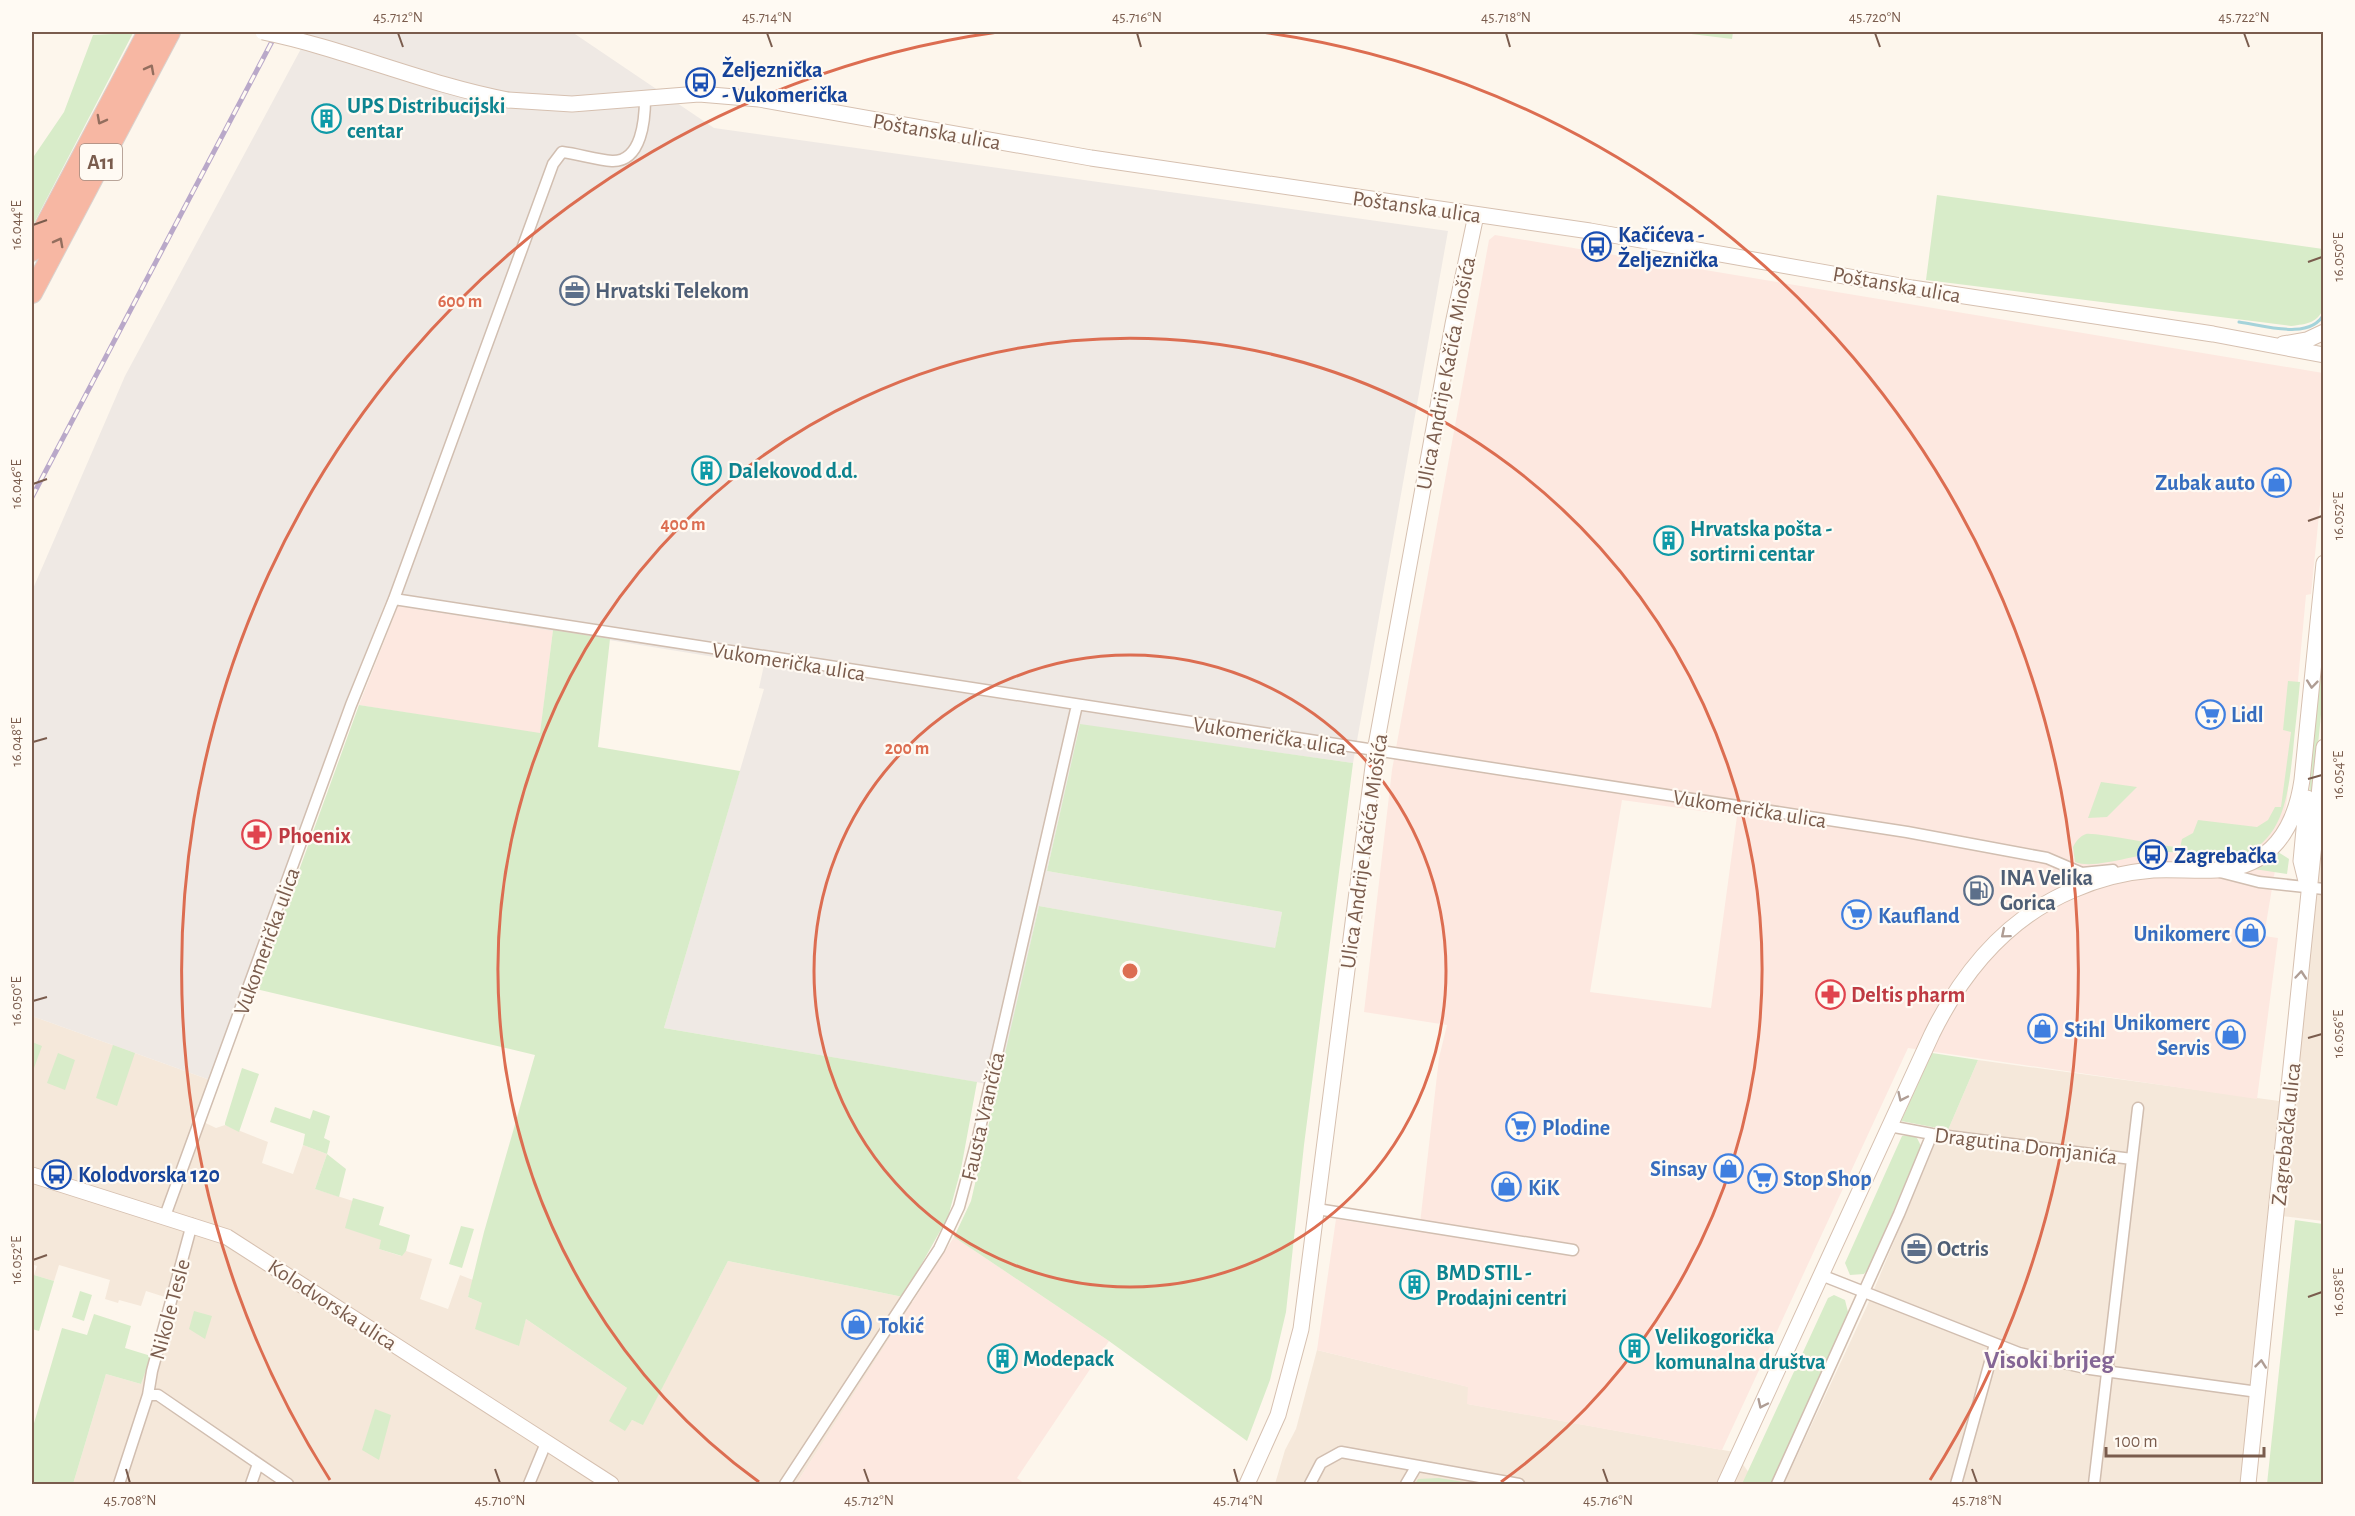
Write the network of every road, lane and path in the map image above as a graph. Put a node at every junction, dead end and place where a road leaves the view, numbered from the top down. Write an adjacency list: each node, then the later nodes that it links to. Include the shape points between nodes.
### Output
1 (148, 32): 6 (highway, A11, one-way to 6)
2 (170, 32): 7 (highway, A11, one-way to 2)
3 (263, 32): 4 (main road, Poštanska ulica, bridge, via 328,46 454,88 508,100 572,104)
4 (645, 98): 5 (main road, Poštanska ulica, via 699,94 759,99 1091,158); 12 (street, Vukomerička ulica, via 641,133 636,148 626,158 614,161 562,153 553,164)
5 (1476, 214): 9 (main road, Poštanska ulica); 16 (main road, Ulica Andrije Kačića Miošića)
6 (32, 251)
7 (32, 293)
8 (2324, 332): 9 (main road, via 2298,342)
9 (2264, 344): 10 (main road, Poštanska ulica)
10 (2324, 355)
11 (2324, 563): 14 (main road, one-way to 14)
12 (394, 599): 13 (street, Vukomerička ulica); 26 (street, Vukomerička ulica, via 351,705)
13 (1077, 705): 16 (street, Vukomerička ulica); 44 (street, Fausta Vrančića, via 959,1207 935,1256)
14 (2306, 739): 17 (main road, via 2297,808 2283,835 2252,862); 19 (main road, via 2308,790 2301,861 2303,875)
15 (2324, 747): 19 (main road, Zagrebačka ulica)
16 (1375, 751): 18 (street, Vukomerička ulica, via 1907,832 2060,862 2082,873); 25 (main road, Ulica Andrije Kačića Miošića)
17 (2216, 870): 18 (main road); 19 (street, via 2244,879)
18 (2142, 871): 21 (main road, one-way to 21, via 2073,890 2041,907 1996,941 1952,995)
19 (2316, 888): 33 (main road, Zagrebačka ulica, one-way to 19)
20 (2138, 1108): 23 (street)
21 (1888, 1126): 22 (street, Dragutina Domjanića); 29 (main road)
22 (1932, 1134): 23 (street, Dragutina Domjanića); 30 (street)
23 (2132, 1159): 32 (street, Dragutina Domjanića)
24 (32, 1175): 26 (main road, Kolodvorska ulica)
25 (1317, 1209): 28 (street); 45 (main road, Ulica Andrije Kačića Miošića, via 1294,1359 1278,1415)
26 (165, 1216): 27 (main road, Kolodvorska ulica)
27 (192, 1224): 34 (street, Nikole Tesle); 35 (main road, Kolodvorska ulica, via 227,1237 272,1264)
28 (1573, 1251)
29 (1821, 1275): 30 (street); 49 (main road, one-way to 49)
30 (1862, 1293): 31 (street); 50 (street)
31 (1995, 1344): 32 (street, via 2052,1361); 51 (street)
32 (2109, 1369): 33 (street); 52 (street, Dragutina Domjanića)
33 (2258, 1392): 53 (main road, Zagrebačka ulica)
34 (148, 1395): 36 (street, via 158,1395); 39 (street, Nikole Tesle)
35 (546, 1443): 42 (street); 43 (main road, Kolodvorska ulica)
36 (258, 1464): 40 (street); 41 (street)
37 (1416, 1467): 38 (street); 46 (street, via 1341,1452 1321,1462); 47 (street)
38 (1489, 1482): 48 (street)
39 (119, 1485)
40 (251, 1485)
41 (288, 1485)
42 (529, 1485)
43 (611, 1485)
44 (785, 1485)
45 (1247, 1485)
46 (1310, 1485)
47 (1406, 1485)
48 (1519, 1485)
49 (1725, 1485)
50 (1777, 1485)
51 (1956, 1485)
52 (2094, 1485)
53 (2248, 1485)

